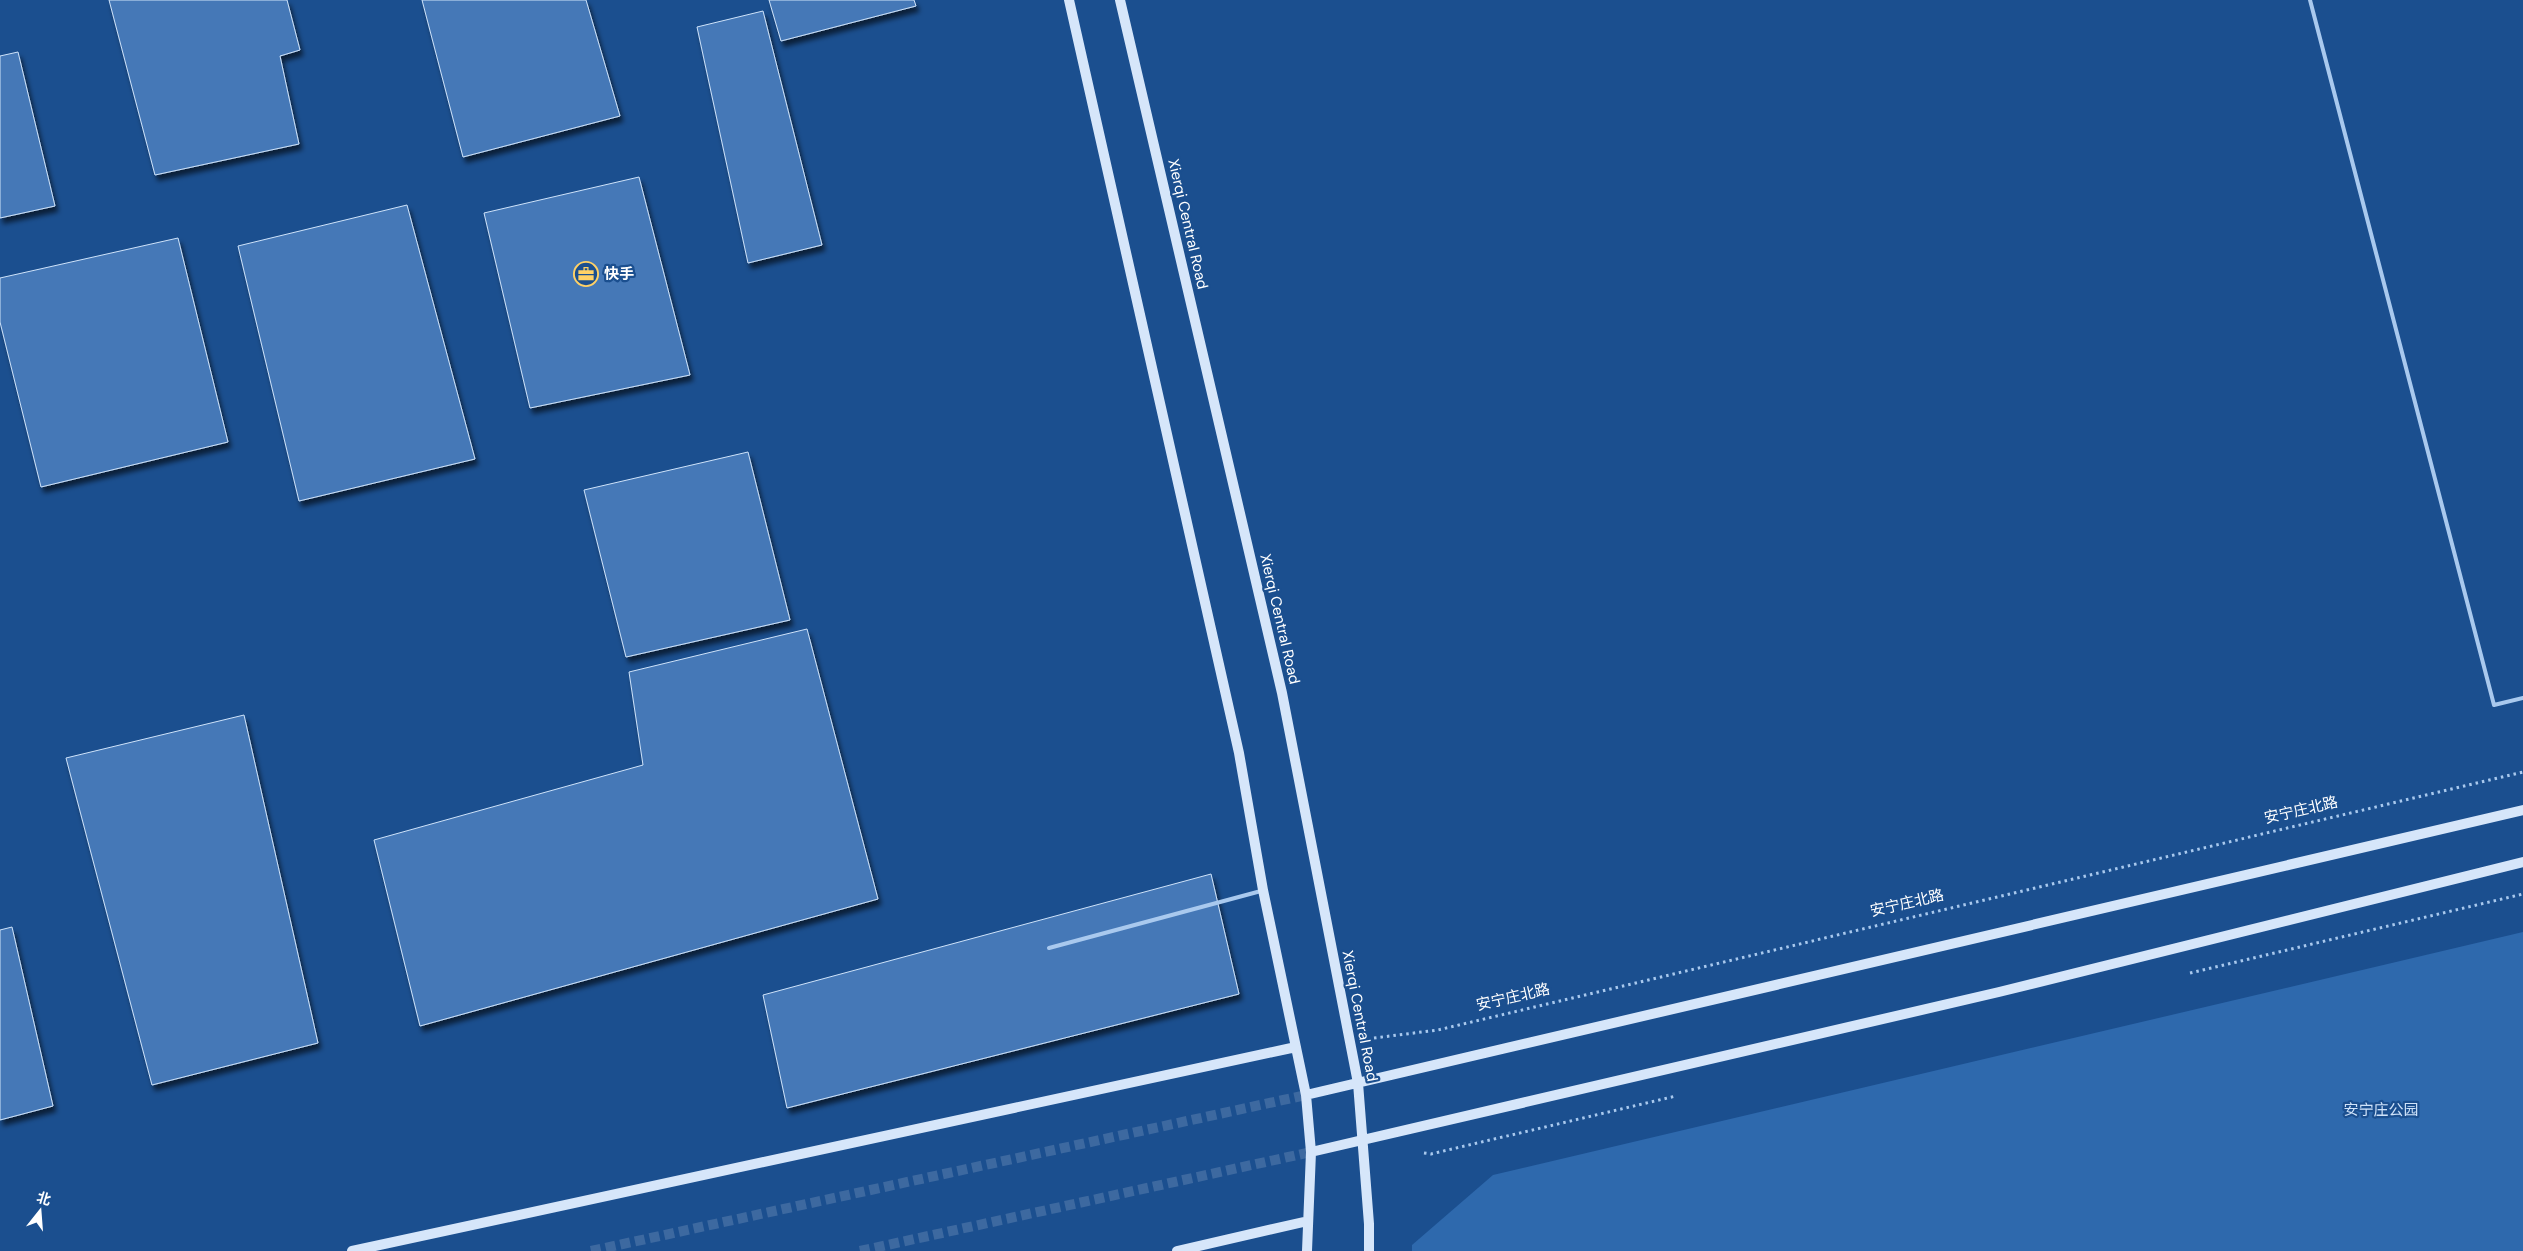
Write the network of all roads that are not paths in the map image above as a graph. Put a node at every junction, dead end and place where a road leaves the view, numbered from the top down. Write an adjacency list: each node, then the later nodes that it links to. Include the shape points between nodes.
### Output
1 (1069, 0): 7 (main road, via 1237,744)
2 (1120, 0): 10 (main road, Xierqi Central Road, via 1282,693)
3 (2310, 0): 4 (lane, via 2494,705)
4 (2523, 698)
5 (2523, 810): 10 (main road)
6 (2523, 862): 12 (main road, via 1999,992)
7 (1263, 890): 8 (lane); 9 (main road)
8 (1049, 948)
9 (1296, 1047): 11 (main road); 15 (main road)
10 (1358, 1084): 11 (main road); 12 (main road, Xierqi Central Road)
11 (1306, 1095): 13 (main road)
12 (1362, 1141): 13 (main road); 18 (main road, Xierqi Central Road)
13 (1311, 1152): 14 (main road)
14 (1308, 1221): 16 (main road); 17 (main road)
15 (352, 1251)
16 (1177, 1251)
17 (1308, 1251)
18 (1369, 1251)

